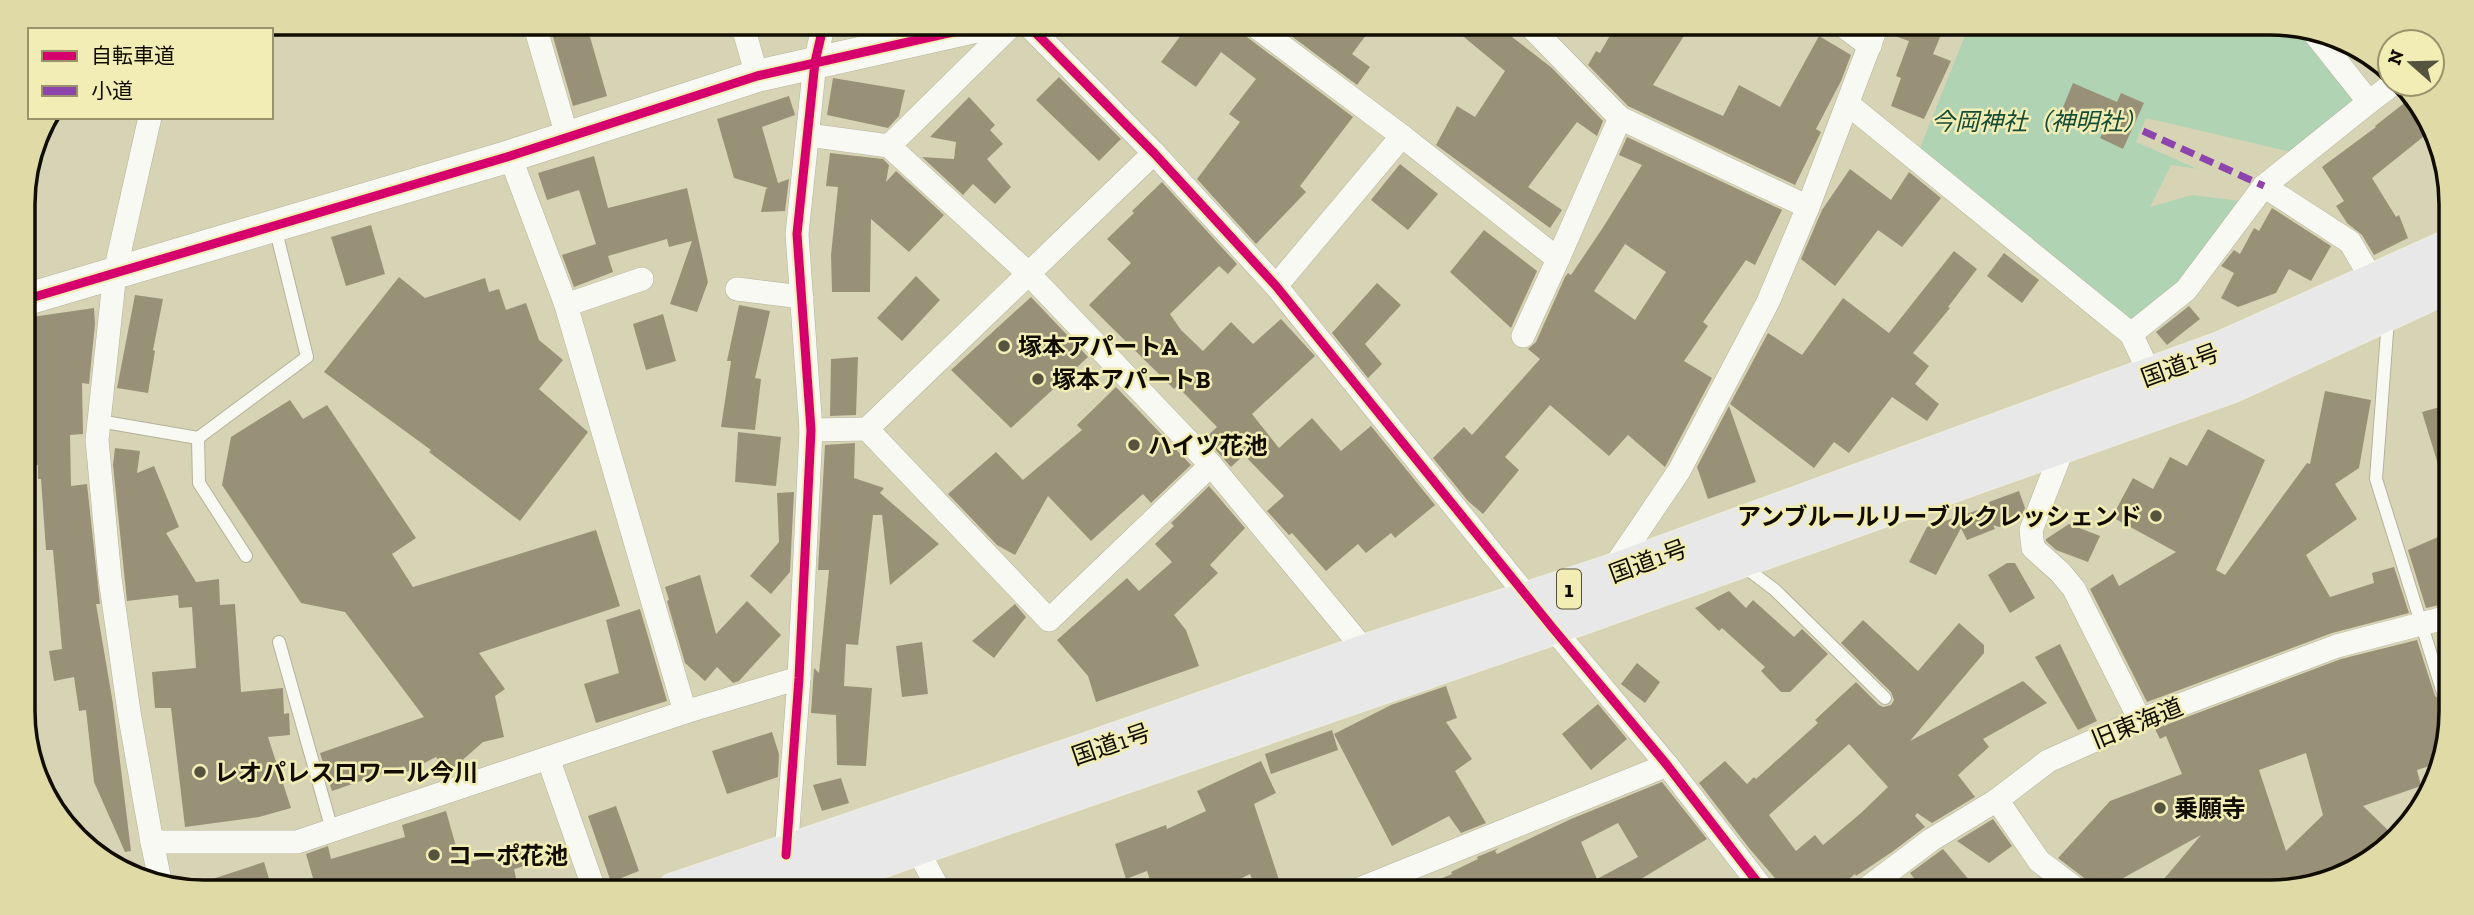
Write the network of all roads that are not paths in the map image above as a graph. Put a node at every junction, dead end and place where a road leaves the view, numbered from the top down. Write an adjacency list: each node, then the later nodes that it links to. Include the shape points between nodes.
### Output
1 (537, 35): 21 (street)
2 (745, 35): 14 (street)
3 (821, 35): 13 (street)
4 (938, 35): 13 (street)
5 (1002, 35): 23 (street)
6 (1038, 35): 24 (street)
7 (1267, 35): 22 (street)
8 (1539, 35): 18 (street)
9 (1854, 35): 12 (street)
10 (1874, 35): 12 (street)
11 (2322, 44): 16 (street)
12 (1870, 47): 17 (street)
13 (815, 62): 14 (street); 20 (street)
14 (757, 76): 21 (street)
15 (2376, 96): 16 (street)
16 (2368, 102): 26 (street)
17 (1848, 104): 27 (street); 41 (street)
18 (1620, 118): 27 (street); 30 (street)
19 (150, 119): 31 (street)
20 (808, 135): 23 (street); 38 (street, via 797,234)
21 (566, 136): 25 (street)
22 (1402, 136): 30 (street); 34 (street)
23 (889, 146): 32 (street)
24 (1154, 153): 32 (street); 34 (street)
25 (510, 156): 28 (street); 40 (street)
26 (2264, 186): 39 (street, via 2350,242); 41 (street, via 2186,290)
27 (1808, 207): 52 (street, via 1768,302 1679,471)
28 (274, 225): 31 (street); 47 (lane, via 307,357)
29 (2439, 256): 39 (highway, 国道1号 / 1)
30 (1558, 259): 42 (street)
31 (115, 272): 37 (street); 44 (street)
32 (1028, 273): 45 (street); 49 (street)
33 (642, 279): 40 (street)
34 (1276, 286): 53 (street)
35 (2439, 286): 39 (highway, 国道1号 / 1)
36 (737, 289): 38 (street)
37 (35, 297)
38 (802, 297): 46 (street)
39 (2381, 298): 43 (highway, 国道1号 / 1); 48 (highway, 国道1号 / 1, via 2230,384); 55 (lane, via 2376,479)
40 (566, 305): 61 (street)
41 (2132, 334): 43 (street)
42 (1523, 337)
43 (2151, 376): 52 (highway, 国道1号 / 1)
44 (99, 421): 47 (lane); 67 (street, via 110,578)
45 (867, 429): 46 (street); 49 (street, via 1049,620)
46 (811, 430): 58 (street)
47 (198, 438): 50 (lane, via 199,483)
48 (2064, 443): 51 (highway, 国道1号 / 1); 62 (street, via 2031,530 2033,548 2074,589)
49 (1211, 465): 57 (street)
50 (246, 556)
51 (1734, 559): 53 (highway, 国道1号 / 1); 60 (lane, via 1775,590)
52 (1608, 575): 53 (highway, 国道1号 / 1)
53 (1542, 613): 57 (highway, 国道1号 / 1); 64 (street); 68 (highway, 国道1号 / 1)
54 (2439, 619): 55 (street, 旧東海道)
55 (2420, 624): 59 (lane); 62 (street, 旧東海道, via 2337,646)
56 (279, 642): 66 (lane)
57 (1367, 653): 70 (highway, 国道1号 / 1, via 1094,750)
58 (799, 678): 61 (street); 70 (street)
59 (2439, 681)
60 (1885, 698)
61 (685, 712): 63 (street)
62 (2140, 720): 65 (street, 旧東海道, via 2048,761)
63 (548, 758): 66 (street); 71 (street)
64 (1667, 765): 74 (street); 75 (street)
65 (1997, 800): 76 (street, 旧東海道, via 1931,840); 77 (street, via 2039,861)
66 (332, 830): 67 (street, via 296,842)
67 (152, 842): 69 (street)
68 (915, 845): 70 (highway, 国道1号 / 1); 73 (street)
69 (159, 873)
70 (785, 874): 72 (highway, 国道1号 / 1)
71 (591, 880)
72 (748, 880)
73 (934, 880)
74 (1383, 880)
75 (1756, 880)
76 (1878, 880)
77 (2064, 880)

